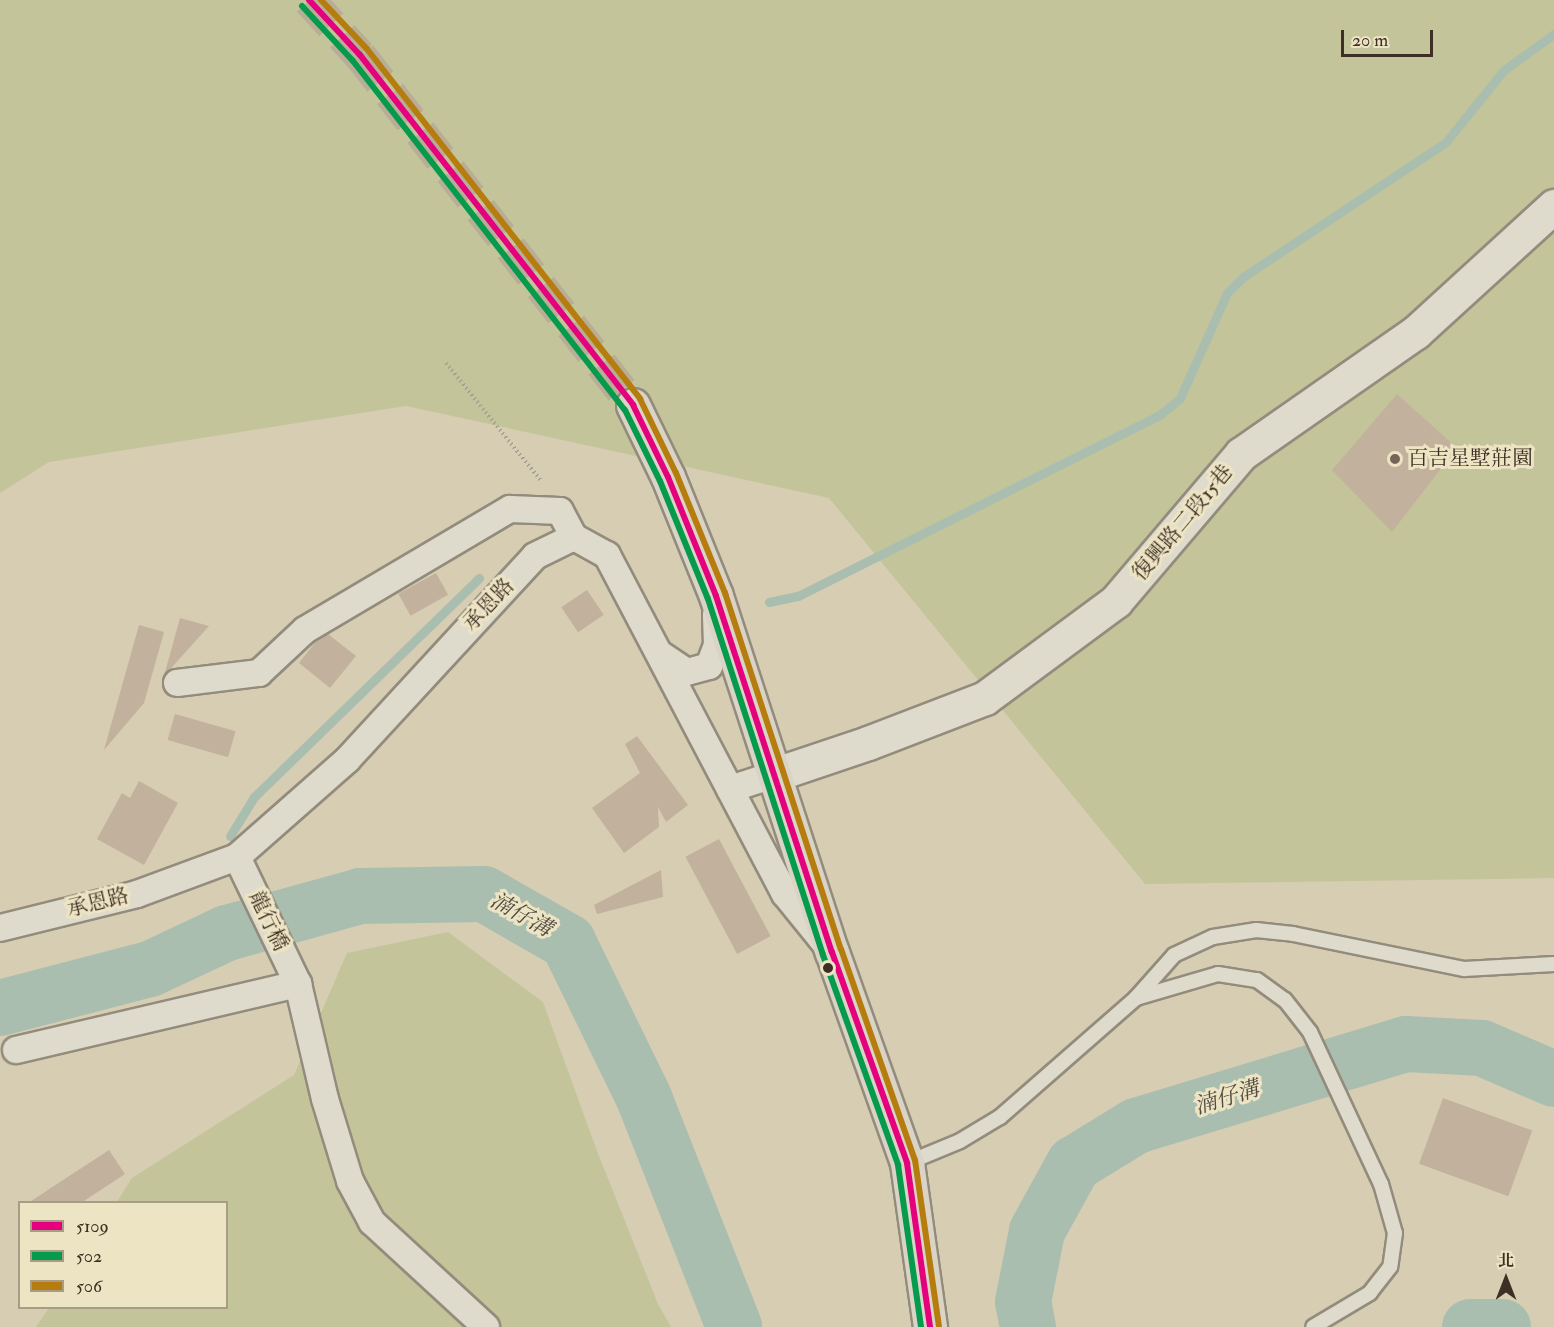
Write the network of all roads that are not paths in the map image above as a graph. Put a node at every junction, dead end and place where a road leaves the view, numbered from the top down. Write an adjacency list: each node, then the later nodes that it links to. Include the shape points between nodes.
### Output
1 (1554, 206): 7 (street, 復興路二段15巷, via 1416,332 1241,454 1116,601 985,698)
2 (633, 405): 4 (main road, via 668,477)
3 (574, 537): 5 (street, via 607,555); 6 (street, via 560,511 510,509 305,630 259,673); 9 (street, 承恩路, via 535,556 347,760)
4 (716, 596): 5 (street, via 717,645 709,666 687,672); 7 (main road)
5 (658, 652): 8 (street)
6 (177, 683)
7 (773, 775): 8 (street); 11 (main road)
8 (730, 789): 11 (street, via 785,894)
9 (237, 857): 10 (street, 承恩路, via 137,894); 13 (street, 龍行橋)
10 (0, 928)
11 (832, 952): 16 (main road)
12 (1554, 964): 14 (lane, via 1464,969 1256,930 1213,936 1174,955)
13 (298, 984): 15 (street); 17 (street, 龍行橋, via 325,1099 350,1181 372,1222)
14 (1136, 998): 16 (lane, via 1000,1117 960,1142); 19 (lane, via 1218,974 1257,980 1285,1000 1310,1032 1381,1184 1395,1233 1390,1267 1370,1293)
15 (16, 1050)
16 (907, 1163): 18 (main road)
17 (486, 1327)
18 (930, 1327)
19 (1313, 1327)

